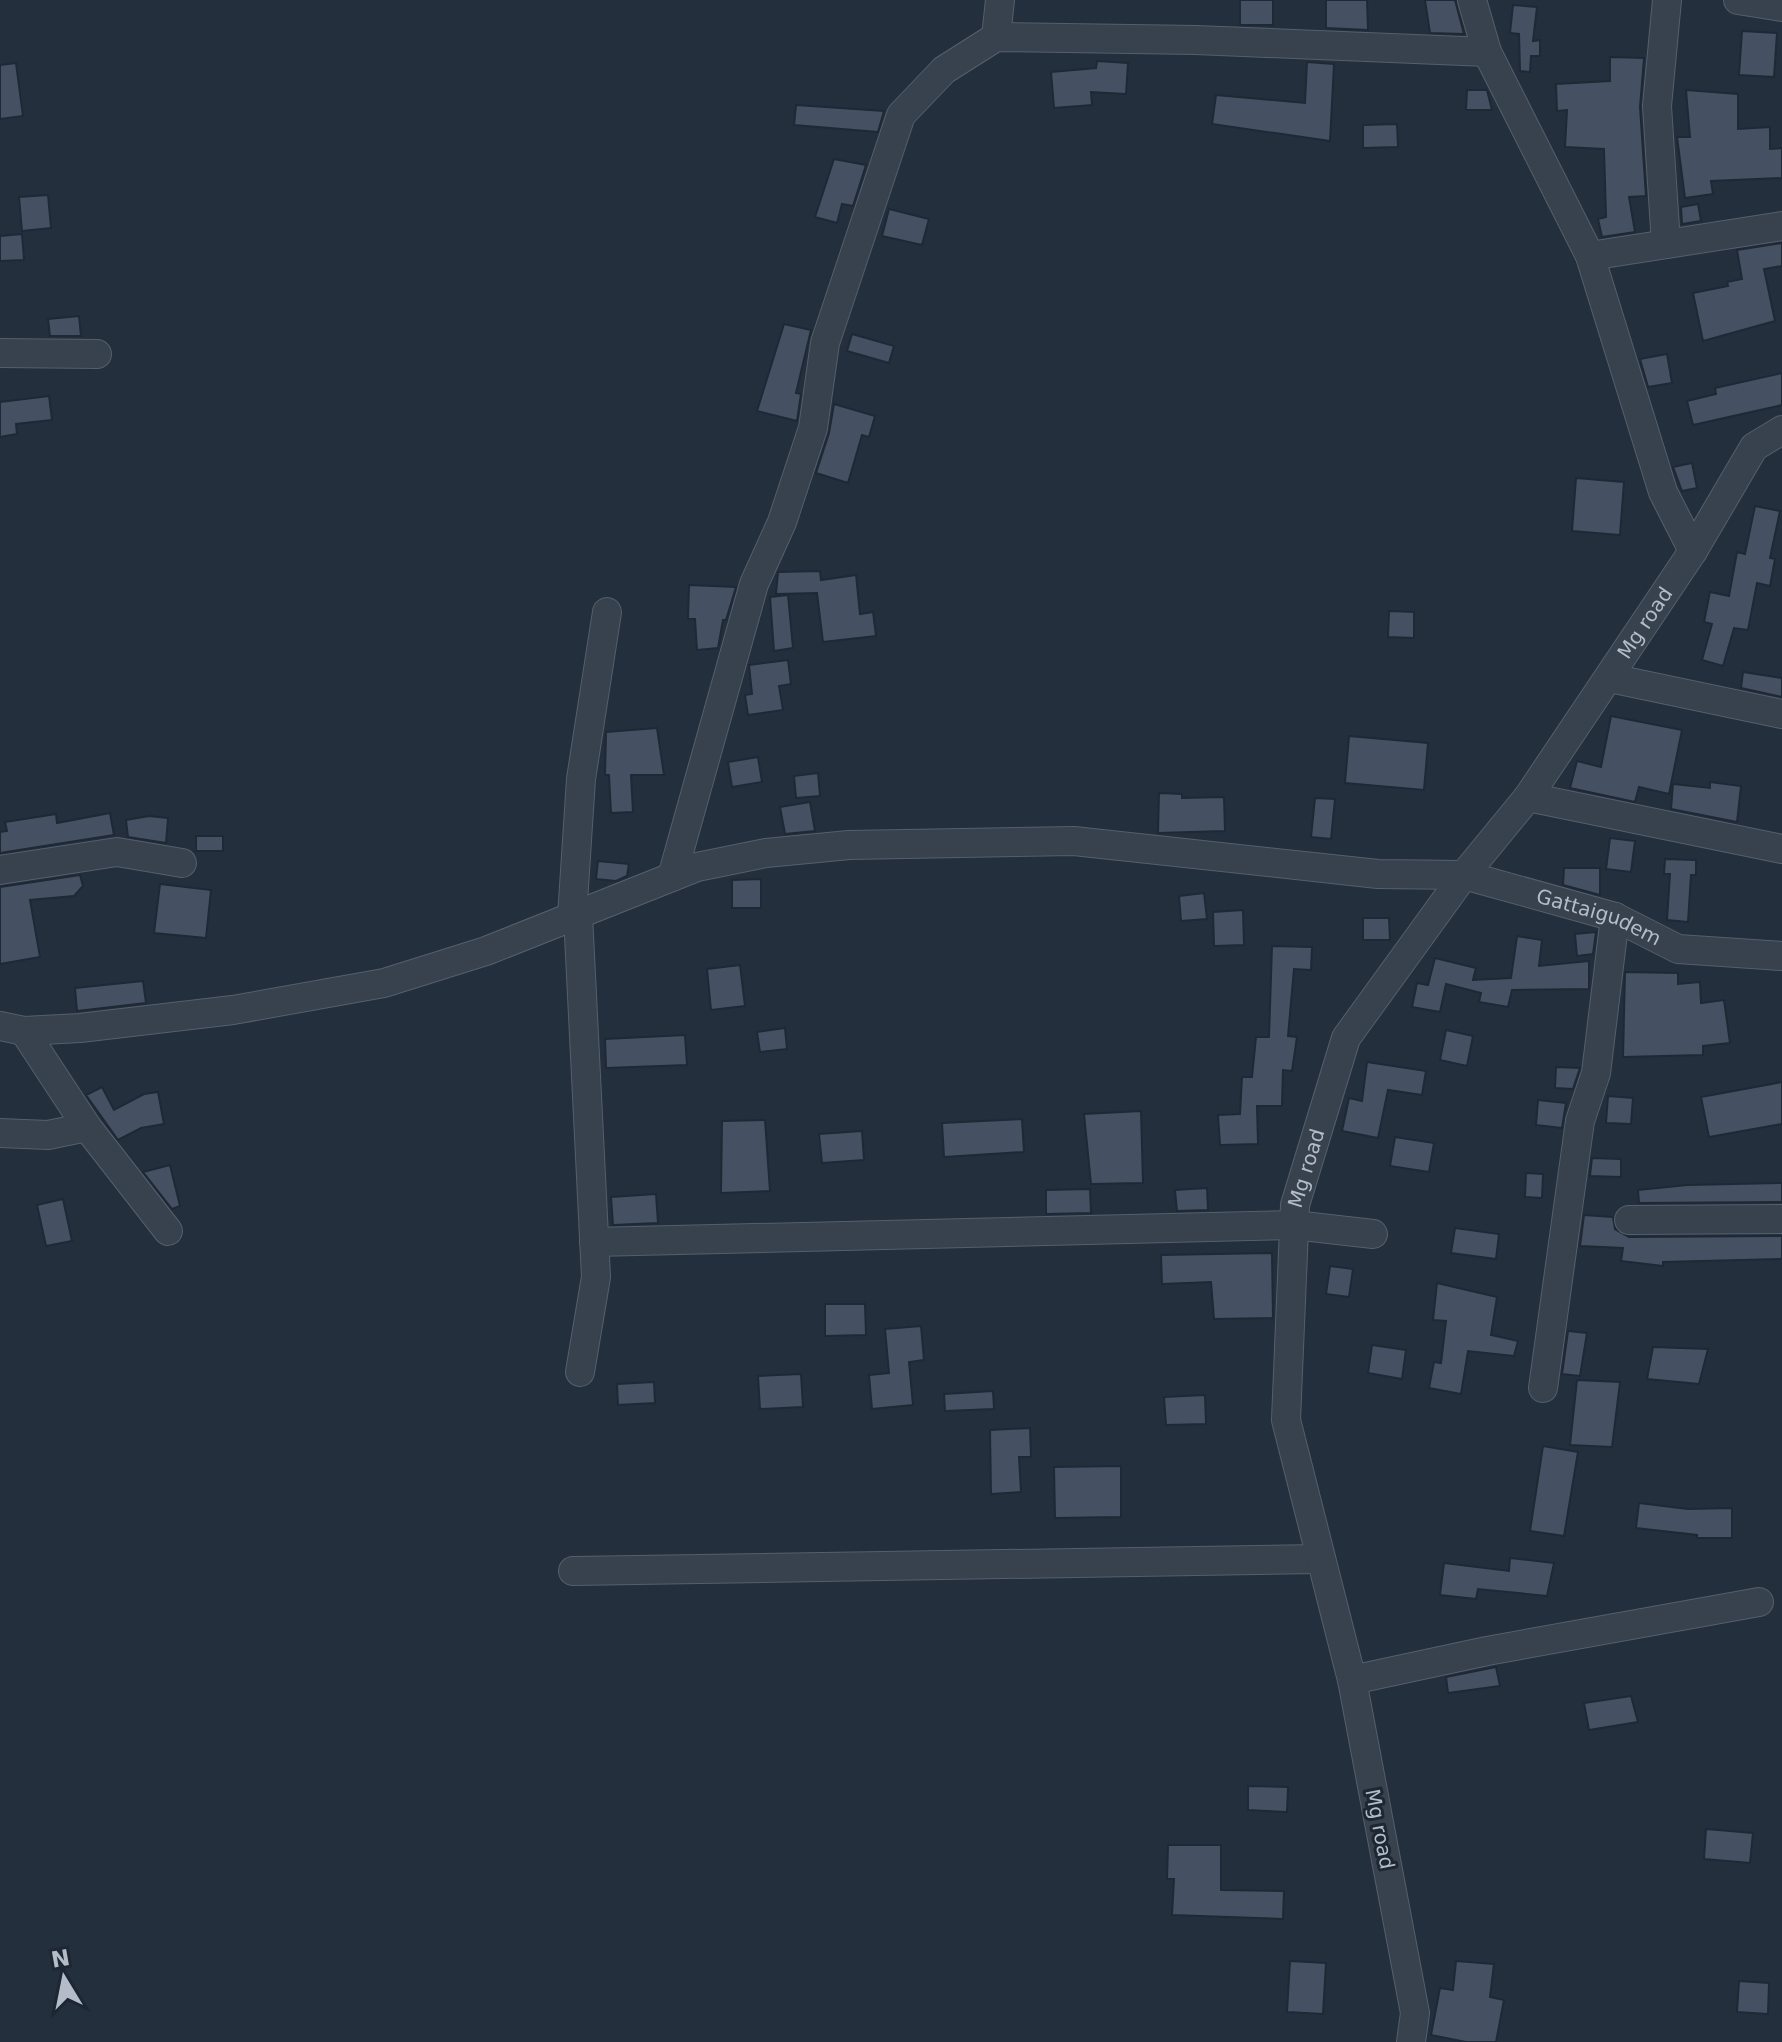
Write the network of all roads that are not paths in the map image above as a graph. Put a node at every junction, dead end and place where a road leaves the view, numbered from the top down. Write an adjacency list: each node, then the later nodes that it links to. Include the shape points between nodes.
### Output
1 (1000, 0): 6 (street)
2 (1472, 0): 7 (street)
3 (1667, 0): 9 (street, via 1657,106)
4 (1738, 0): 5 (street)
5 (1782, 7)
6 (996, 37): 7 (street); 23 (street, via 944,70 901,115 825,343 813,428 782,522 754,584)
7 (1487, 52): 10 (street)
8 (1782, 226): 9 (street)
9 (1666, 244): 10 (street)
10 (1590, 256): 14 (street, via 1663,492)
11 (0, 353): 12 (street)
12 (97, 354)
13 (1782, 430): 14 (street, Mg road, via 1754,447)
14 (1693, 551): 16 (street, Mg road)
15 (607, 612): 24 (street, via 581,779)
16 (1610, 678): 17 (street); 18 (street, Mg road)
17 (1782, 714)
18 (1528, 797): 19 (street); 22 (street, Mg road)
19 (1782, 849)
20 (182, 863): 21 (street, via 117,852)
21 (0, 870)
22 (1464, 875): 23 (street, Gattaigudem, via 1378,874 1074,841 849,845 766,853); 25 (street, Gattaigudem); 32 (street, Mg road, via 1346,1038 1295,1205)
23 (672, 877): 24 (street, Gattaigudem)
24 (575, 916): 27 (street, Gattaigudem, via 384,983 233,1010 80,1028); 35 (street)
25 (1615, 917): 26 (street, Gattaigudem, via 1678,949); 37 (street, via 1596,1073 1580,1121)
26 (1782, 956)
27 (12, 1029): 28 (street)
28 (87, 1127): 29 (street, via 48,1135); 33 (street)
29 (0, 1133)
30 (1782, 1219): 31 (street)
31 (1629, 1220)
32 (1294, 1225): 34 (street); 35 (street); 38 (street, Mg road, via 1286,1420)
33 (168, 1231)
34 (1373, 1234)
35 (594, 1242): 36 (street, via 596,1277)
36 (580, 1372)
37 (1543, 1388)
38 (1321, 1559): 39 (street); 41 (street, Mg road)
39 (573, 1571)
40 (1759, 1602): 41 (street)
41 (1352, 1680): 42 (street, Mg road, via 1415,2013)
42 (1411, 2042)

